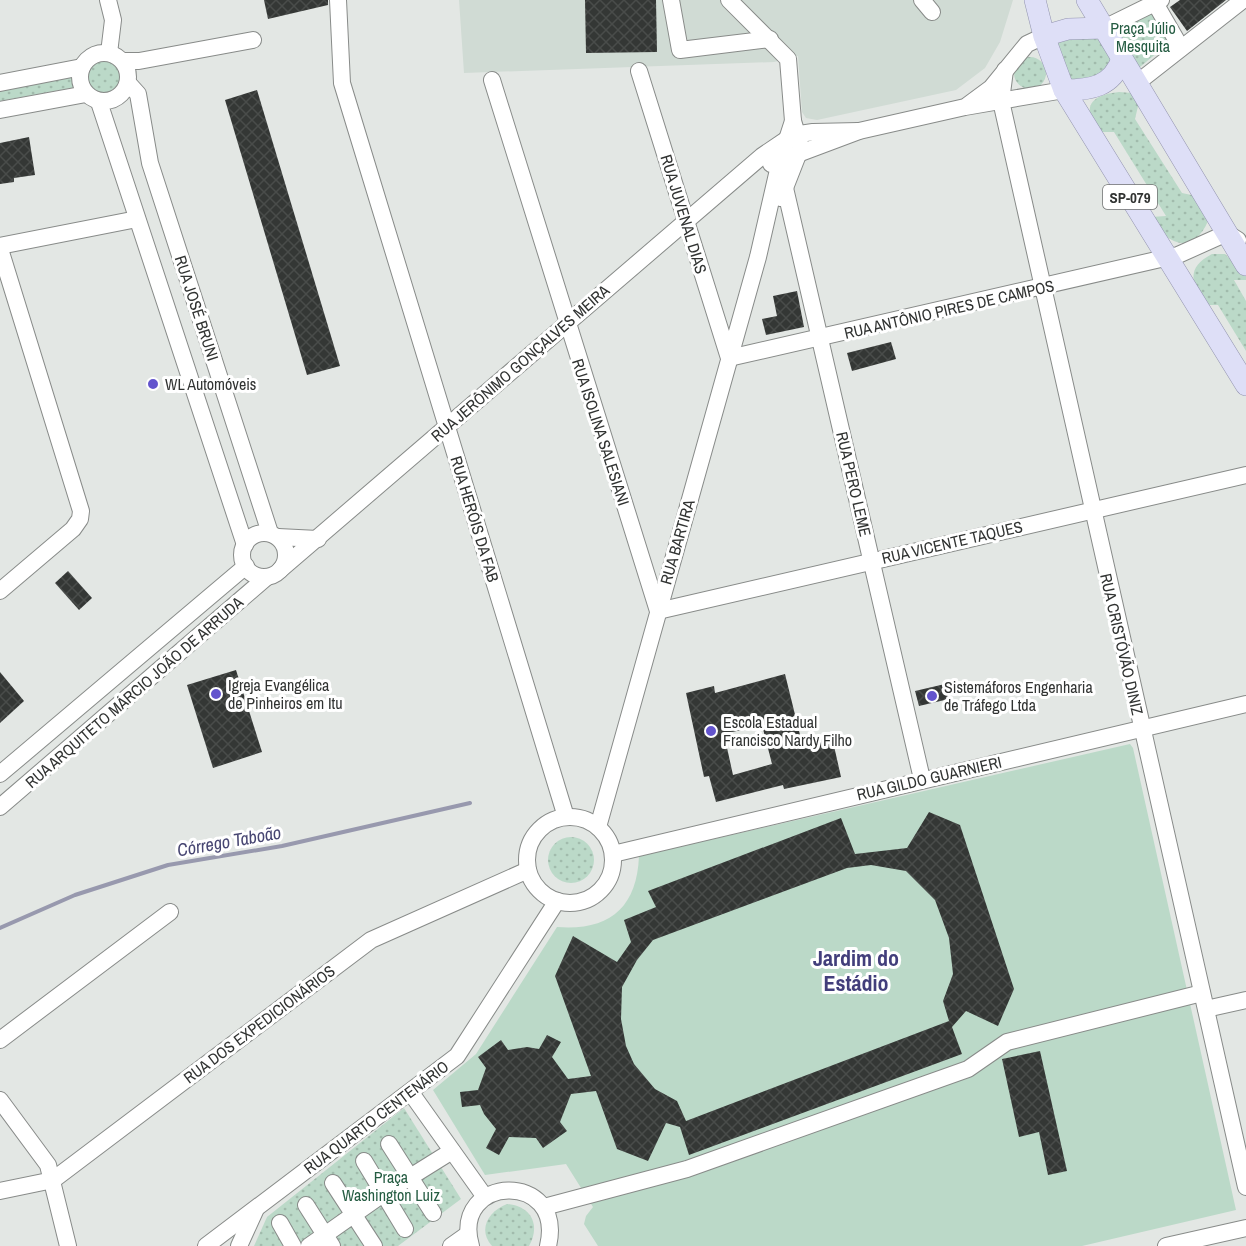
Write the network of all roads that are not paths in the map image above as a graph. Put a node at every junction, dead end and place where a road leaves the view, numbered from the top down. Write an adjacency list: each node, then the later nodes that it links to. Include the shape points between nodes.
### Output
1 (108, 0): 14 (street)
2 (338, 0): 47 (street, RUA HERÓIS DA FAB, via 342,83)
3 (671, 0): 11 (street, via 680,50)
4 (729, 0): 11 (street)
5 (1035, 0): 10 (main road, SP-079)
6 (1087, 0): 9 (main road)
7 (1243, 0): 13 (street)
8 (1158, 2): 9 (street); 13 (street)
9 (1104, 28): 10 (main road, via 1068,29); 15 (main road)
10 (1044, 36): 17 (street, RUA JERÔNIMO GONÇALVES MEIRA, via 1026,44); 23 (main road, SP-079)
11 (770, 39): 29 (street, via 788,59)
12 (253, 40): 14 (street)
13 (1181, 48): 22 (street)
14 (116, 57): 16 (street, via 93,56); 21 (street, via 127,68)
15 (1122, 59): 22 (main road); 23 (main road, via 1103,85)
16 (82, 67): 20 (street); 24 (street, via 80,81)
17 (1005, 70): 25 (street, RUA CRISTÓVÃO DINIZ); 26 (street, RUA JERÔNIMO GONÇALVES MEIRA, via 991,88)
18 (639, 71): 35 (street, RUA JUVENAL DIAS)
19 (492, 80): 43 (street, RUA ISOLINA SALESIANI)
20 (0, 82)
21 (128, 83): 24 (street, via 117,98); 50 (street, RUA JOSÉ BRUNI, via 138,94 150,163)
22 (1137, 83): 36 (main road)
23 (1064, 90): 25 (street, RUA JERÔNIMO GONÇALVES MEIRA); 40 (main road, SP-079)
24 (93, 98): 27 (street); 34 (street, RUA JOSÉ BRUNI)
25 (1001, 101): 26 (street, RUA JERÔNIMO GONÇALVES MEIRA); 42 (street, RUA CRISTÓVÃO DINIZ)
26 (965, 107): 28 (street, RUA JERÔNIMO GONÇALVES MEIRA)
27 (0, 110)
28 (859, 131): 29 (street, RUA JERÔNIMO GONÇALVES MEIRA); 30 (street, RUA JERÔNIMO GONÇALVES MEIRA)
29 (792, 132): 30 (street, via 801,141); 31 (street, RUA BARTIRA); 33 (street, RUA JERÔNIMO GONÇALVES MEIRA)
30 (798, 155): 31 (street, RUA JERÔNIMO GONÇALVES MEIRA); 32 (street, RUA BARTIRA)
31 (780, 160): 33 (street, RUA JERÔNIMO GONÇALVES MEIRA); 39 (street, RUA BARTIRA)
32 (785, 188): 39 (street, RUA BARTIRA); 44 (street, RUA PERO LEME)
33 (722, 189): 35 (street, RUA JERÔNIMO GONÇALVES MEIRA)
34 (137, 219): 38 (street); 52 (street, RUA JOSÉ BRUNI)
35 (686, 220): 43 (street, RUA JERÔNIMO GONÇALVES MEIRA); 45 (street, RUA JUVENAL DIAS)
36 (1227, 233): 37 (street); 40 (street, RUA ANTÔNIO PIRES DE CAMPOS); 41 (main road)
37 (1246, 245)
38 (0, 247): 56 (street, via 81,511 73,529)
39 (758, 257): 45 (street, RUA BARTIRA)
40 (1168, 257): 42 (street, RUA ANTÔNIO PIRES DE CAMPOS); 46 (main road, SP-079)
41 (1246, 265)
42 (1042, 288): 44 (street, RUA ANTÔNIO PIRES DE CAMPOS); 49 (street, RUA CRISTÓVÃO DINIZ)
43 (567, 323): 47 (street, RUA JERÔNIMO GONÇALVES MEIRA); 57 (street, RUA ISOLINA SALESIANI)
44 (819, 338): 45 (street, RUA ANTÔNIO PIRES DE CAMPOS); 53 (street, RUA PERO LEME)
45 (729, 358): 57 (street, RUA BARTIRA)
46 (1246, 385)
47 (447, 426): 51 (street, RUA JERÔNIMO GONÇALVES MEIRA); 63 (street, RUA HERÓIS DA FAB)
48 (1246, 475): 49 (street, RUA VICENTE TAQUES)
49 (1091, 509): 53 (street, RUA VICENTE TAQUES); 59 (street, RUA CRISTÓVÃO DINIZ)
50 (274, 535): 51 (street); 52 (street, via 255,535); 55 (street, via 283,542 286,557)
51 (318, 538): 55 (street, RUA JERÔNIMO GONÇALVES MEIRA)
52 (245, 545): 54 (street)
53 (872, 561): 57 (street, RUA VICENTE TAQUES); 61 (street, RUA PERO LEME)
54 (246, 566): 55 (street, via 251,572); 60 (street, RUA ARQUITETO MÁRCIO JOÃO DE ARRUDA)
55 (274, 574): 62 (street, RUA ARQUITETO MÁRCIO JOÃO DE ARRUDA)
56 (0, 591)
57 (658, 611): 64 (street, RUA BARTIRA)
58 (1246, 704): 59 (street, RUA GILDO GUARNIERI)
59 (1142, 729): 61 (street, RUA GILDO GUARNIERI); 70 (street, RUA CRISTÓVÃO DINIZ)
60 (0, 774)
61 (922, 779): 65 (street, RUA GILDO GUARNIERI)
62 (0, 807)
63 (566, 817): 64 (street, via 583,819); 66 (street, via 538,831 529,849)
64 (598, 827): 65 (street)
65 (613, 854): 67 (street, via 609,878 597,892 581,901)
66 (528, 870): 67 (street, via 539,889); 78 (street, RUA DOS EXPEDICIONÁRIOS, via 371,940)
67 (557, 901): 72 (street, RUA QUARTO CENTENÁRIO, via 457,1056)
68 (170, 912): 71 (street)
69 (1246, 1000): 70 (street)
70 (1204, 1001): 80 (street, RUA CRISTÓVÃO DINIZ); 85 (street, via 1007,1042 968,1069 687,1169)
71 (0, 1040)
72 (411, 1093): 75 (street); 86 (street, RUA QUARTO CENTENÁRIO)
73 (0, 1100): 78 (street, via 48,1165)
74 (389, 1144): 77 (street)
75 (452, 1151): 77 (street); 83 (street)
76 (364, 1161): 82 (street)
77 (410, 1178): 82 (street); 87 (street)
78 (53, 1180): 81 (street, RUA DOS EXPEDICIONÁRIOS); 94 (street)
79 (333, 1183): 88 (street)
80 (1246, 1187)
81 (0, 1191)
82 (383, 1194): 88 (street); 91 (street)
83 (485, 1197): 85 (street, via 496,1191 516,1190); 92 (street, via 469,1220)
84 (306, 1205): 93 (street)
85 (544, 1207): 101 (street, via 551,1233)
86 (257, 1208): 95 (street, RUA QUARTO CENTENÁRIO); 96 (street)
87 (433, 1213)
88 (354, 1215): 93 (street); 99 (street)
89 (280, 1223): 97 (street)
90 (1246, 1228): 102 (street)
91 (405, 1229)
92 (469, 1240): 100 (street)
93 (328, 1241): 98 (street)
94 (68, 1246)
95 (206, 1246)
96 (239, 1246)
97 (293, 1246)
98 (309, 1246)
99 (374, 1246)
100 (451, 1246)
101 (548, 1246)
102 (1166, 1246)

